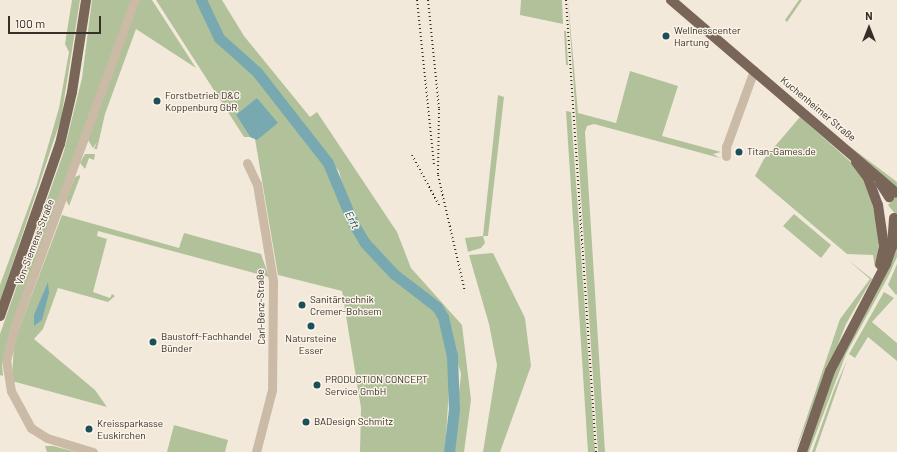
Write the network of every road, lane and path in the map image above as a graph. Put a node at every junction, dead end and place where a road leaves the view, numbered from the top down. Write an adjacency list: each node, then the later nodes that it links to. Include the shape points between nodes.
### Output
1 (86, 0): 11 (main road, via 76,71 60,144)
2 (135, 0): 13 (street, Von-Siemens-Straße, via 12,335 6,361 11,392 31,428 47,438)
3 (671, 0): 4 (main road, Kuchenheimer Straße)
4 (754, 70): 5 (main road, Kuchenheimer Straße); 6 (street, via 726,147)
5 (837, 139): 8 (main road, Kuchenheimer Straße); 12 (main road, via 872,186 884,240 879,267 848,323)
6 (726, 156)
7 (247, 163): 14 (street, Carl-Benz-Straße, via 257,184 273,281 272,390)
8 (894, 194): 9 (main road, via 886,210)
9 (896, 219): 10 (main road)
10 (895, 244): 12 (main road, via 881,278)
11 (0, 316)
12 (847, 336): 15 (main road, via 830,370)
13 (93, 452)
14 (256, 452)
15 (802, 452)

